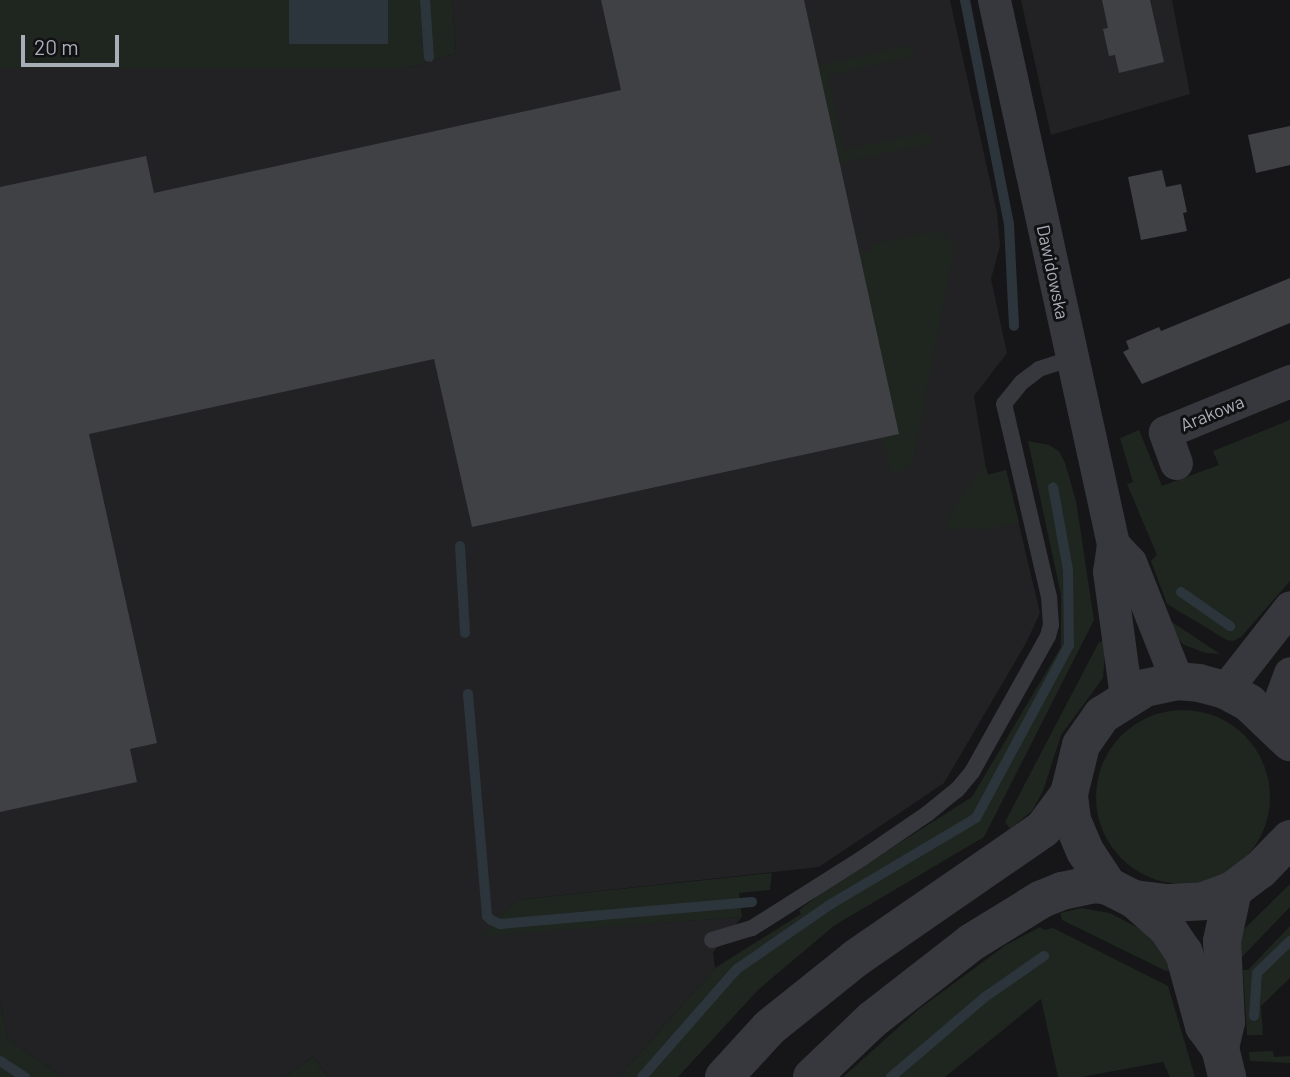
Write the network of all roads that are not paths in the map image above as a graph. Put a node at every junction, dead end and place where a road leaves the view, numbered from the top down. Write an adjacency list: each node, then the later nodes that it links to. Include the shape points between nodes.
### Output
1 (994, 0): 2 (street, Dawidowska)
2 (1072, 358): 5 (street, Dawidowska); 16 (lane, via 1039,369 1003,404 1049,597 1051,625 972,772 927,814 850,866 752,928)
3 (1290, 381): 4 (street, Arakowa, via 1165,432)
4 (1176, 463)
5 (1113, 544): 8 (street, Dawidowska, via 1130,562); 10 (street, Dawidowska, via 1110,571)
6 (1290, 607): 9 (street)
7 (1290, 673): 11 (street)
8 (1177, 681): 9 (street); 10 (street)
9 (1225, 690): 11 (street, via 1249,703)
10 (1126, 697): 12 (street, via 1090,729 1074,761)
11 (1281, 732)
12 (1069, 794): 15 (street, via 1072,820 1085,851); 18 (street, via 1043,829 856,958 770,1027)
13 (1290, 839): 14 (street)
14 (1233, 890): 15 (street, via 1187,903); 17 (street, via 1222,941)
15 (1121, 892): 17 (street, via 1175,938 1184,953 1204,1026); 19 (street, via 1094,884 1062,891 972,942 873,1019)
16 (712, 940)
17 (1223, 1063)
18 (724, 1077)
19 (812, 1077)

